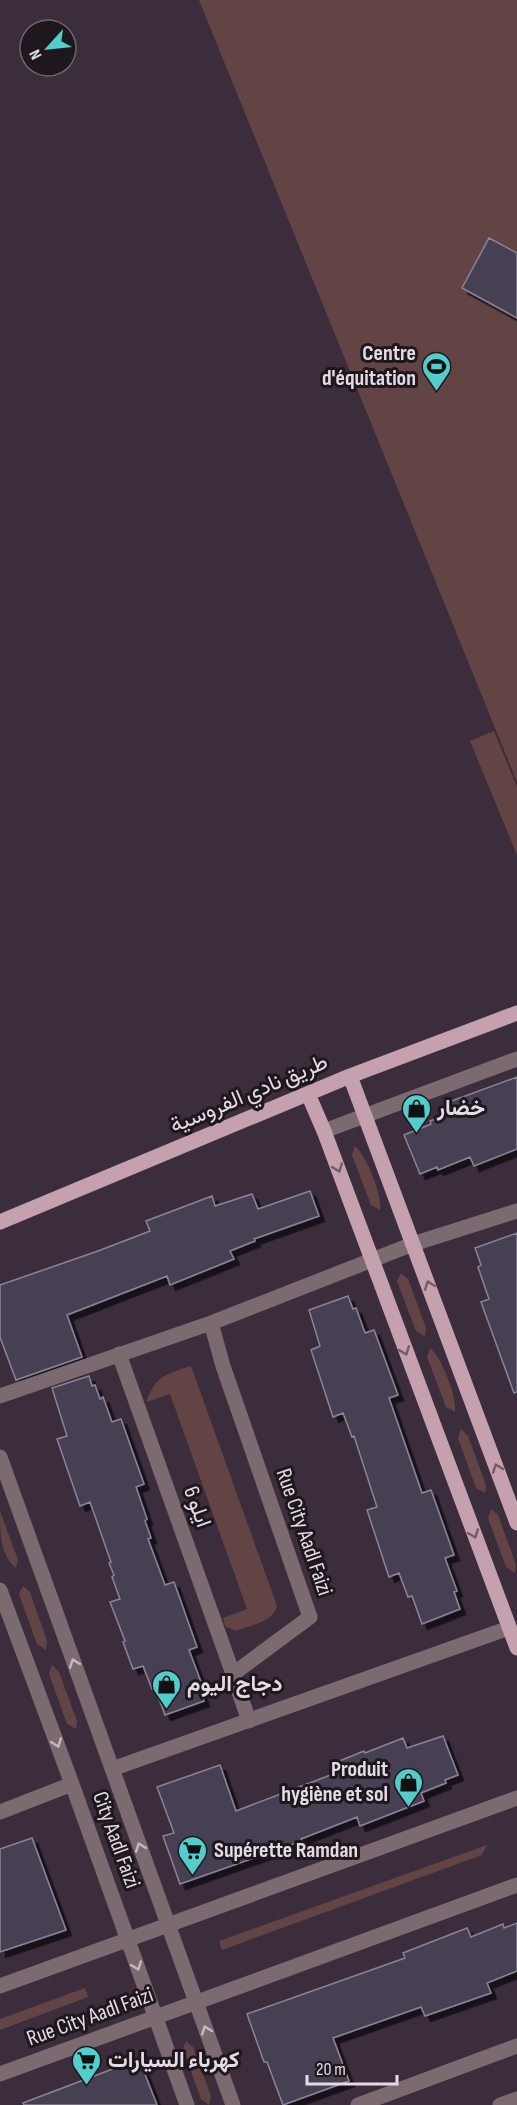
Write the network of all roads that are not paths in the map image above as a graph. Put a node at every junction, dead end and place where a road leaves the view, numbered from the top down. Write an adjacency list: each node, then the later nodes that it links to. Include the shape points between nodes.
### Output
1 (517, 1013): 3 (main road, طريق نادي الفروسية)
2 (517, 1059): 5 (street)
3 (350, 1076): 4 (main road, طريق نادي الفروسية); 5 (main road)
4 (308, 1094): 6 (main road); 8 (main road, طريق نادي الفروسية)
5 (366, 1116): 6 (street); 9 (main road)
6 (324, 1131): 10 (main road, one-way to 10)
7 (517, 1211): 9 (street)
8 (0, 1222)
9 (413, 1244): 10 (street); 15 (main road, one-way to 9)
10 (371, 1260): 11 (street); 17 (main road, one-way to 17)
11 (211, 1323): 12 (street); 19 (street, Rue City Aadl Faizi, via 310,1617)
12 (119, 1354): 13 (street); 19 (street, ايلو 6)
13 (0, 1396)
14 (0, 1456): 21 (street, one-way to 14)
15 (517, 1523)
16 (0, 1590): 22 (street, City Aadl Faizi, one-way to 22)
17 (509, 1628): 18 (main road); 20 (street)
18 (517, 1648)
19 (233, 1674): 20 (street)
20 (249, 1721): 21 (street)
21 (112, 1769): 26 (street, one-way to 21)
22 (72, 1784): 24 (street); 27 (street, City Aadl Faizi)
23 (517, 1798): 26 (street)
24 (0, 1812)
25 (517, 1885): 29 (street, Rue City Aadl Faizi)
26 (168, 1924): 27 (street); 29 (street)
27 (128, 1939): 28 (street); 30 (street, City Aadl Faizi, one-way to 30)
28 (0, 1986)
29 (196, 2001): 30 (street, Rue City Aadl Faizi); 35 (street, one-way to 29)
30 (156, 2016): 32 (street, Rue City Aadl Faizi); 34 (street, City Aadl Faizi)
31 (517, 2046): 36 (street)
32 (0, 2074)
33 (517, 2099): 37 (street)
34 (187, 2105)
35 (233, 2105)
36 (358, 2105)
37 (500, 2105)

